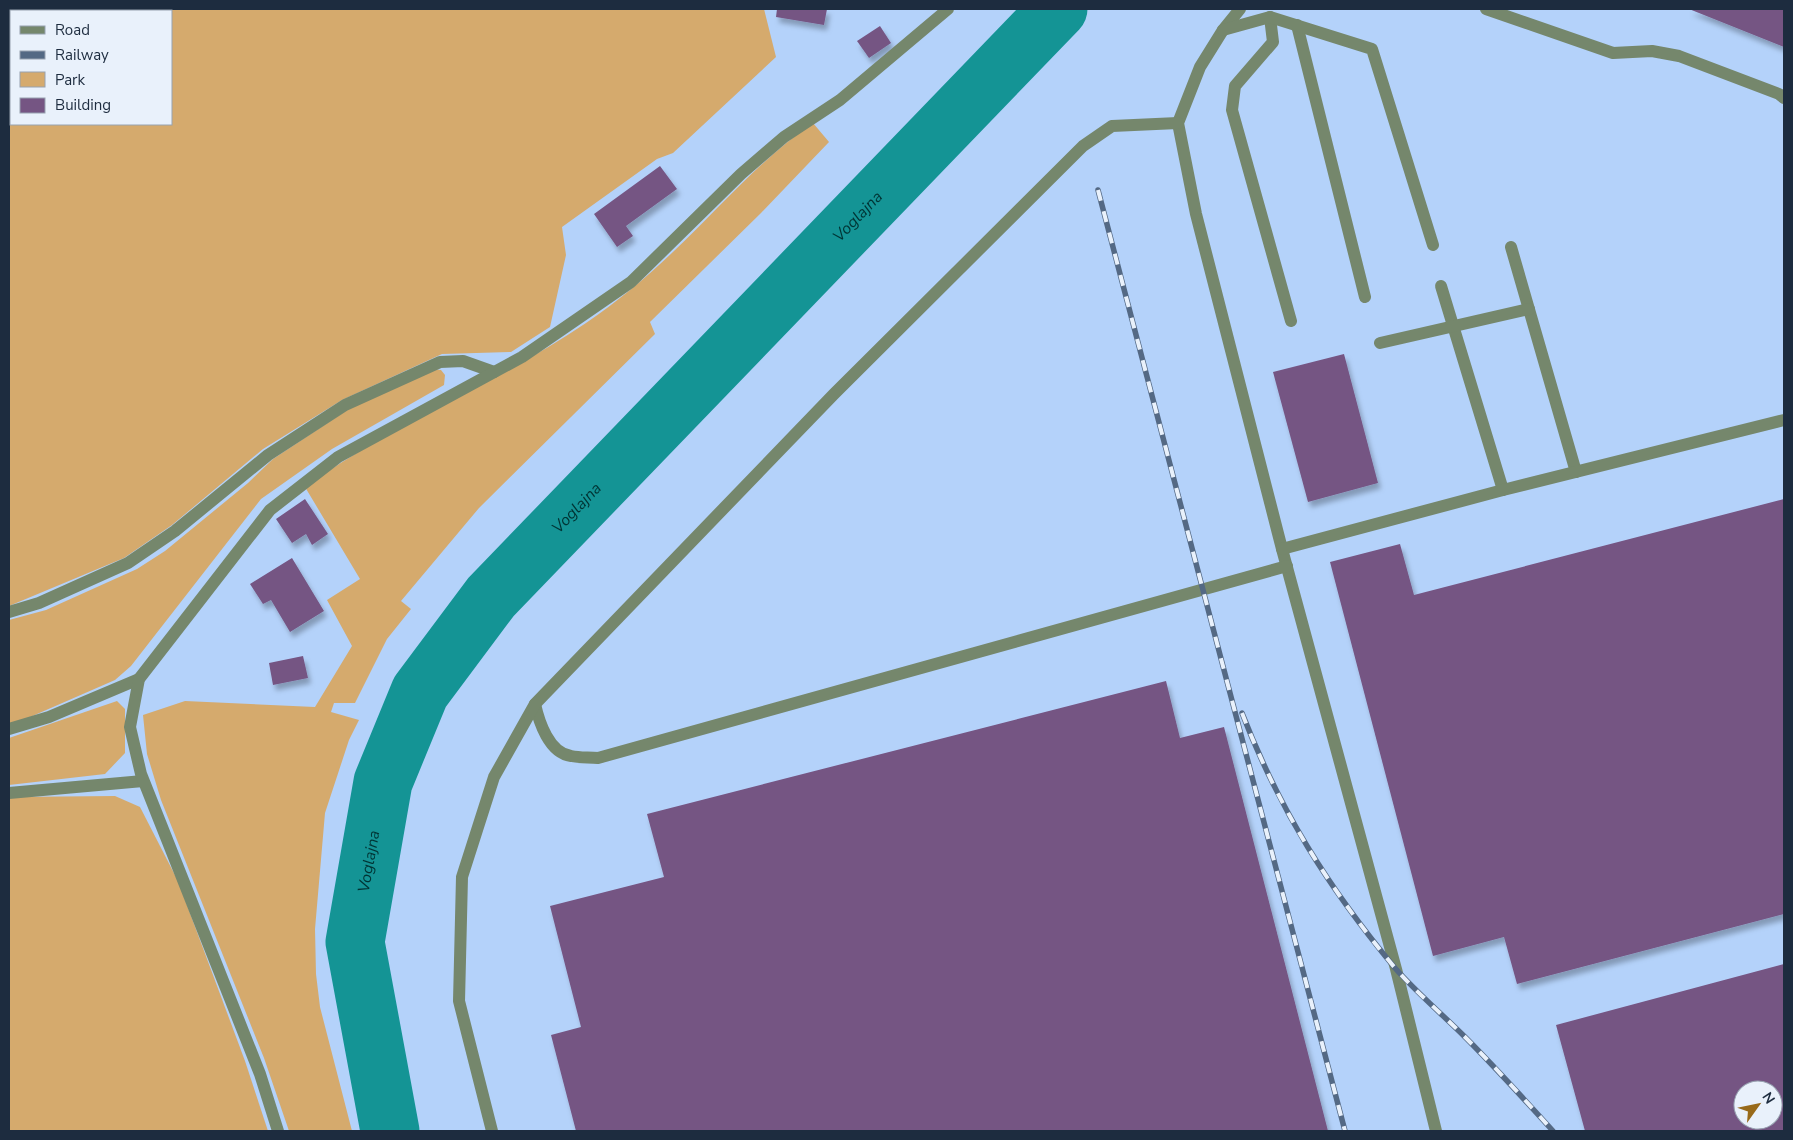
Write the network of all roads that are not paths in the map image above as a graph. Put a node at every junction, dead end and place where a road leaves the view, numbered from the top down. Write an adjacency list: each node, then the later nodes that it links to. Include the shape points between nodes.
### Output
1 (948, 9): 17 (street, via 840,100 784,137 741,174 631,282 522,357)
2 (1240, 9): 6 (street)
3 (1486, 9): 7 (street, via 1613,53 1652,52 1679,56)
4 (1270, 17): 5 (street); 6 (street); 14 (street, via 1273,42 1235,86 1232,110)
5 (1297, 26): 9 (street, via 1372,49); 12 (street)
6 (1223, 30): 8 (street, via 1200,67)
7 (1784, 98)
8 (1178, 123): 21 (street, via 1196,214); 25 (street, via 1112,126 1083,146 827,401)
9 (1433, 245)
10 (1511, 247): 13 (street)
11 (1441, 286): 15 (street)
12 (1365, 296)
13 (1529, 309): 15 (street); 19 (street)
14 (1291, 321)
15 (1453, 325): 16 (street); 20 (street)
16 (1380, 343)
17 (494, 372): 23 (street, via 463,361 440,362 345,405 268,456 176,531 128,563 39,603); 24 (street, via 338,457 270,510)
18 (1784, 420): 19 (street)
19 (1576, 472): 20 (street)
20 (1503, 490): 21 (street)
21 (1282, 549): 22 (street)
22 (1287, 566): 25 (street, via 598,758 568,756 552,744 540,727); 31 (street, via 1396,969)
23 (9, 612)
24 (139, 679): 26 (street); 27 (street, via 130,727)
25 (535, 704): 30 (street, via 494,777 462,877 459,1001)
26 (9, 729)
27 (143, 781): 28 (street); 29 (street, via 260,1074)
28 (9, 793)
29 (278, 1131)
30 (492, 1131)
31 (1436, 1131)

